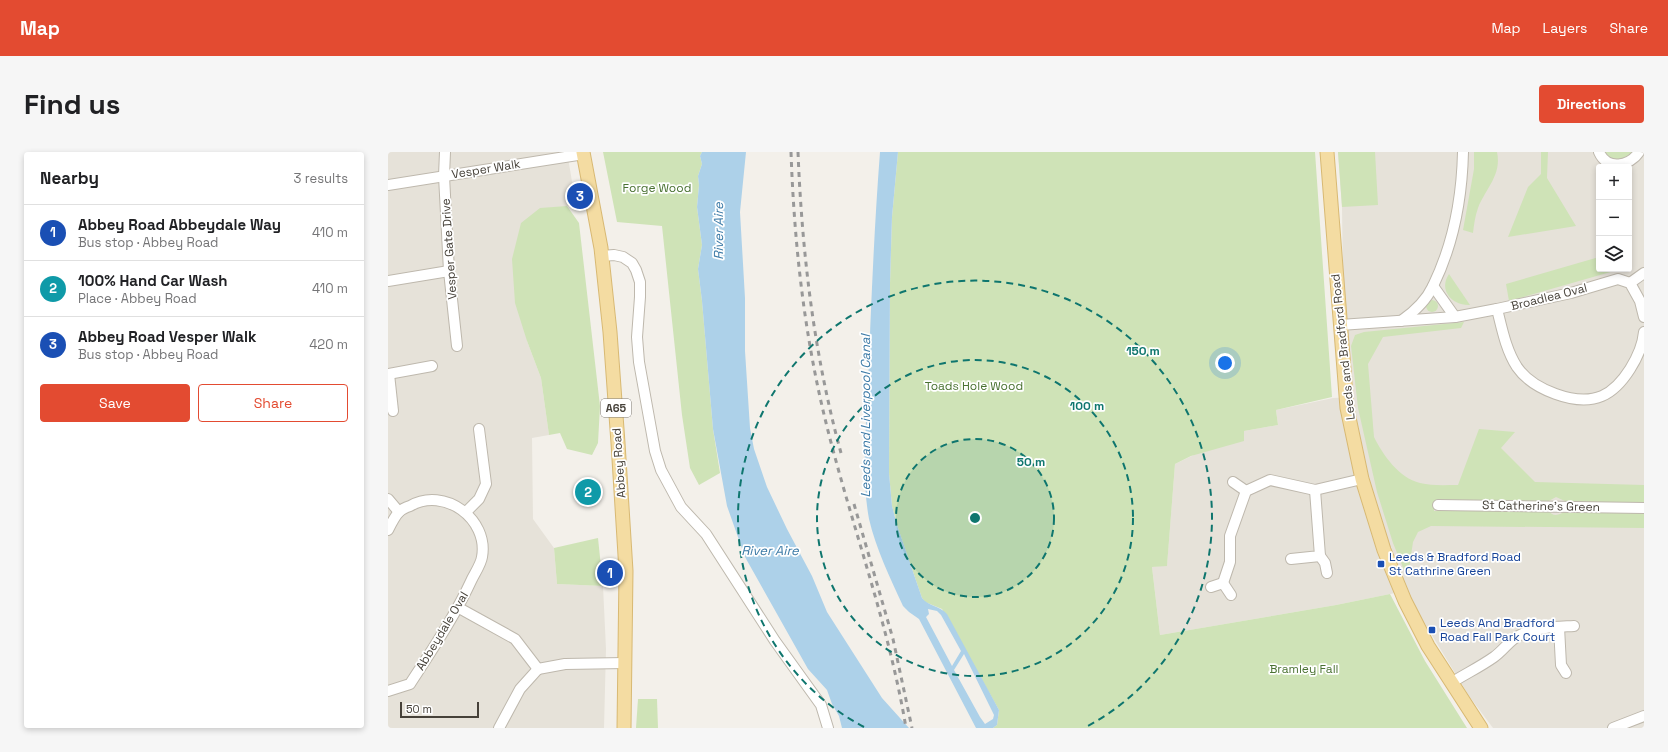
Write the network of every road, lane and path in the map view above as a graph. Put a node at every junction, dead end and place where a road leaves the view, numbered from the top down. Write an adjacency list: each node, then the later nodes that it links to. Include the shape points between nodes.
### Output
1 (444, 152): 7 (street, Vesper Gate Drive)
2 (1327, 152): 19 (main road, Leeds and Bradford Road)
3 (1463, 152): 14 (street, via 1458,205 1446,251)
4 (1599, 152): 5 (street, via 1606,161 1620,165 1634,159)
5 (1639, 152)
6 (583, 153): 7 (street, Vesper Walk); 9 (main road, Abbey Road / A65)
7 (444, 176): 8 (street, Vesper Walk); 10 (street, Vesper Gate Drive)
8 (388, 185)
9 (602, 256): 45 (main road, Abbey Road / A65, via 611,339 625,555); 53 (street, via 623,257 632,263 640,282 637,337 639,362 655,451 661,470 682,508 706,534 775,641 821,705)
10 (449, 271): 12 (street); 21 (street, Vesper Gate Drive)
11 (1644, 273): 13 (street)
12 (388, 281)
13 (1630, 283): 15 (street, Broadlea Oval, via 1618,279); 17 (street, via 1640,301)
14 (1433, 286): 16 (street); 18 (street, via 1414,311)
15 (1497, 310): 16 (street); 20 (street, Broadlea Oval, via 1508,349 1518,368 1539,386 1551,393 1569,398 1585,400 1602,396 1619,383 1632,366)
16 (1455, 317): 18 (street)
17 (1644, 318)
18 (1401, 321): 19 (street)
19 (1340, 325): 26 (main road, Leeds and Bradford Road, via 1346,408)
20 (1644, 339)
21 (457, 346)
22 (432, 366): 23 (street)
23 (389, 374): 24 (street)
24 (393, 411)
25 (479, 429): 34 (street, via 486,484 479,499)
26 (1362, 479): 28 (street); 48 (main road, Leeds and Bradford Road, via 1394,577 1428,646)
27 (1233, 482): 29 (street)
28 (1315, 490): 29 (street, via 1270,480); 36 (street)
29 (1246, 491): 39 (street, via 1230,536 1230,562)
30 (388, 499): 33 (street)
31 (1438, 505): 32 (street, St Catherine's Green)
32 (1644, 508)
33 (399, 512): 34 (street, Abbeydale Oval, via 417,502 435,500 449,502); 35 (street, Abbeydale Oval)
34 (466, 512): 42 (street, Abbeydale Oval, via 476,524 482,540 482,558)
35 (388, 530)
36 (1320, 556): 37 (street); 38 (street)
37 (1291, 559)
38 (1327, 573)
39 (1222, 583): 40 (street); 41 (street)
40 (1210, 588)
41 (1231, 595)
42 (459, 608): 46 (street, via 515,639); 49 (street, Abbeydale Oval, via 410,684)
43 (1574, 626): 44 (street)
44 (1559, 627): 47 (street, via 1561,665); 48 (street, via 1537,629 1512,638 1493,658)
45 (626, 663): 46 (street, via 565,664); 52 (main road, Abbey Road / A65)
46 (538, 669): 51 (street, via 520,689)
47 (1566, 673)
48 (1451, 683): 54 (main road, Leeds and Bradford Road)
49 (388, 691)
50 (1644, 716): 55 (street)
51 (500, 728)
52 (624, 728)
53 (828, 728)
54 (1481, 728)
55 (1613, 728)

